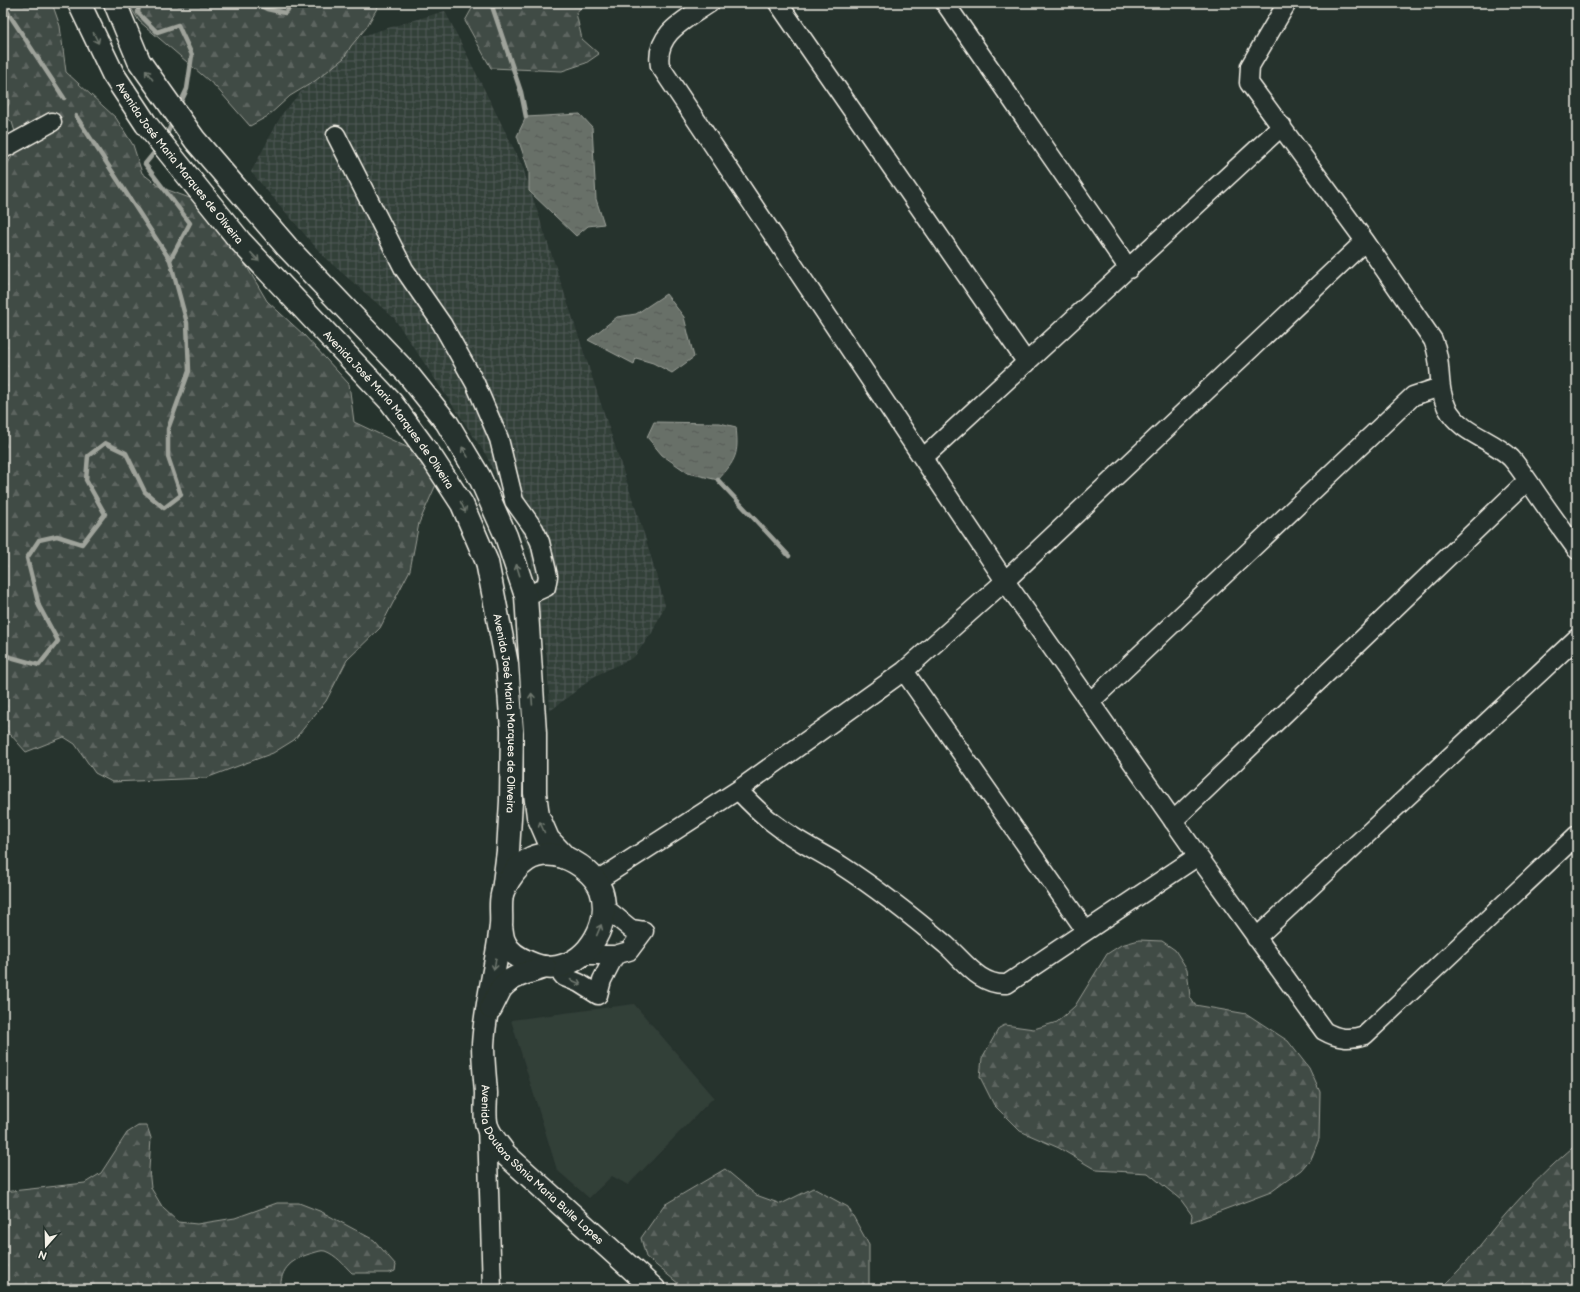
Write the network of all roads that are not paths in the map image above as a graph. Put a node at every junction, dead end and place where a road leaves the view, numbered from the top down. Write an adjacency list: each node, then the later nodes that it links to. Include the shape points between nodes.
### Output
1 (79, 3): 29 (main road, Avenida José Maria Marques de Oliveira, one-way to 29, via 113,74 155,135 240,241 390,402 432,458 462,504 486,562 508,664 512,730 511,801)
2 (115, 3): 19 (main road, one-way to 2, via 494,507 447,423 408,372 287,247 200,146 139,61)
3 (710, 3): 15 (street, via 666,35 658,56 660,66)
4 (778, 3): 13 (street)
5 (945, 3): 12 (street)
6 (1286, 3): 8 (street, via 1250,66 1249,83)
7 (52, 122): 10 (street)
8 (1282, 126): 11 (street); 12 (street)
9 (336, 135): 19 (street, via 404,269 442,324 475,383 499,439 514,501 540,542 548,576 546,587)
10 (3, 149)
11 (1365, 241): 14 (street, via 1433,340 1438,353); 18 (street)
12 (1128, 269): 13 (street)
13 (1027, 363): 15 (street)
14 (1440, 387): 16 (street, via 1448,408 1461,426 1505,453); 22 (street, via 1413,396)
15 (924, 458): 18 (street)
16 (1527, 481): 17 (street); 24 (street)
17 (1577, 550)
18 (1005, 581): 21 (street); 22 (street)
19 (526, 596): 27 (main road, one-way to 19, via 548,839 535,804 536,733)
20 (1577, 638): 33 (street)
21 (904, 671): 23 (street); 32 (street)
22 (1090, 702): 24 (street)
23 (738, 790): 28 (street); 32 (street, via 763,816 782,830 822,853 922,924 978,976 988,982 1007,984)
24 (1173, 821): 26 (street)
25 (1577, 835): 33 (street, via 1357,1038 1340,1038 1324,1031)
26 (1198, 856): 32 (street); 33 (street)
27 (566, 858): 28 (main road, via 587,871); 29 (main road, via 542,855 523,862)
28 (597, 881): 30 (main road)
29 (503, 891): 31 (main road)
30 (603, 906): 34 (main road, one-way to 30, via 601,927); 35 (street, via 630,929 644,931 629,950)
31 (501, 926): 36 (main road, via 504,943 513,953 523,960); 37 (main road, Avenida Doutora Sônia Maria Bulle Lopes, one-way to 37)
32 (1086, 931)
33 (1256, 938)
34 (583, 955): 35 (street); 36 (main road, via 567,964)
35 (615, 955): 36 (street, one-way to 35, via 598,995 602,980)
36 (550, 967): 37 (main road, Avenida Doutora Sônia Maria Bulle Lopes, via 518,975 500,990)
37 (487, 1014): 38 (main road, Avenida Doutora Sônia Maria Bulle Lopes, via 484,1044)
38 (487, 1126): 39 (street); 40 (main road, Avenida Doutora Sônia Maria Bulle Lopes, via 505,1154)
39 (492, 1289)
40 (654, 1289)

